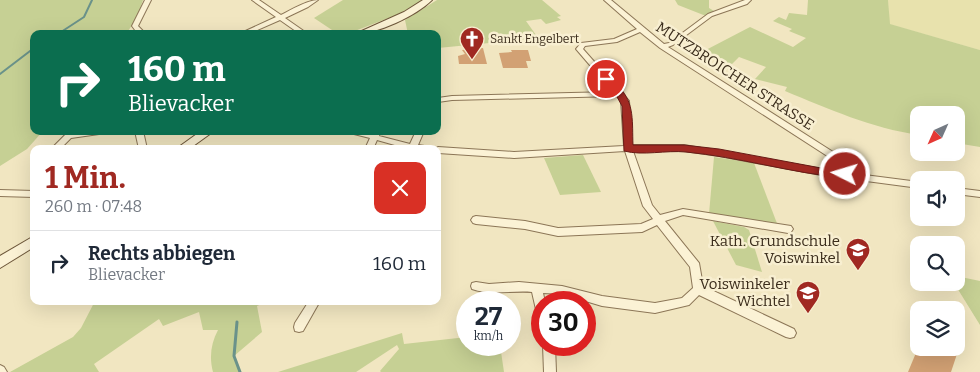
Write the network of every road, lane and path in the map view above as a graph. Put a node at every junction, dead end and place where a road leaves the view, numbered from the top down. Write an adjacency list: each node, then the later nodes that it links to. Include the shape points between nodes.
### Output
1 (148, 0): 8 (street, via 135,26)
2 (255, 0): 7 (street)
3 (315, 0): 7 (street)
4 (428, 0): 11 (main road, via 407,14)
5 (607, 0): 12 (street, MUTZBROICHER STRASSE)
6 (748, 0): 13 (street, via 710,15)
7 (281, 17): 9 (street); 10 (street)
8 (137, 30)
9 (251, 30)
10 (299, 30)
11 (369, 30)
12 (641, 30): 13 (street, MUTZBROICHER STRASSE); 14 (street, via 615,41 579,47)
13 (662, 47): 24 (street, MUTZBROICHER STRASSE, via 838,159)
14 (620, 94): 15 (street); 22 (street, via 627,106)
15 (441, 100)
16 (75, 135): 19 (street)
17 (203, 135): 20 (main road)
18 (378, 135): 21 (street)
19 (59, 145)
20 (187, 145)
21 (407, 145)
22 (628, 148): 23 (street, via 514,155); 24 (street, via 684,148); 31 (street, via 648,206)
23 (441, 150)
24 (845, 174): 25 (street)
25 (910, 184)
26 (965, 192): 29 (street)
27 (0, 193): 28 (street)
28 (30, 194)
29 (980, 194)
30 (476, 220): 31 (street, via 525,224 558,232 642,228)
31 (658, 220): 32 (street, via 683,212); 37 (street, via 695,266)
32 (788, 229)
33 (30, 244): 34 (main road)
34 (0, 263)
35 (476, 286): 36 (street)
36 (537, 289): 37 (street, via 562,290 602,301 655,308 685,302)
37 (698, 289): 40 (street)
38 (313, 305): 39 (street)
39 (299, 327)
40 (790, 333)
41 (549, 356): 42 (street)
42 (550, 372)

